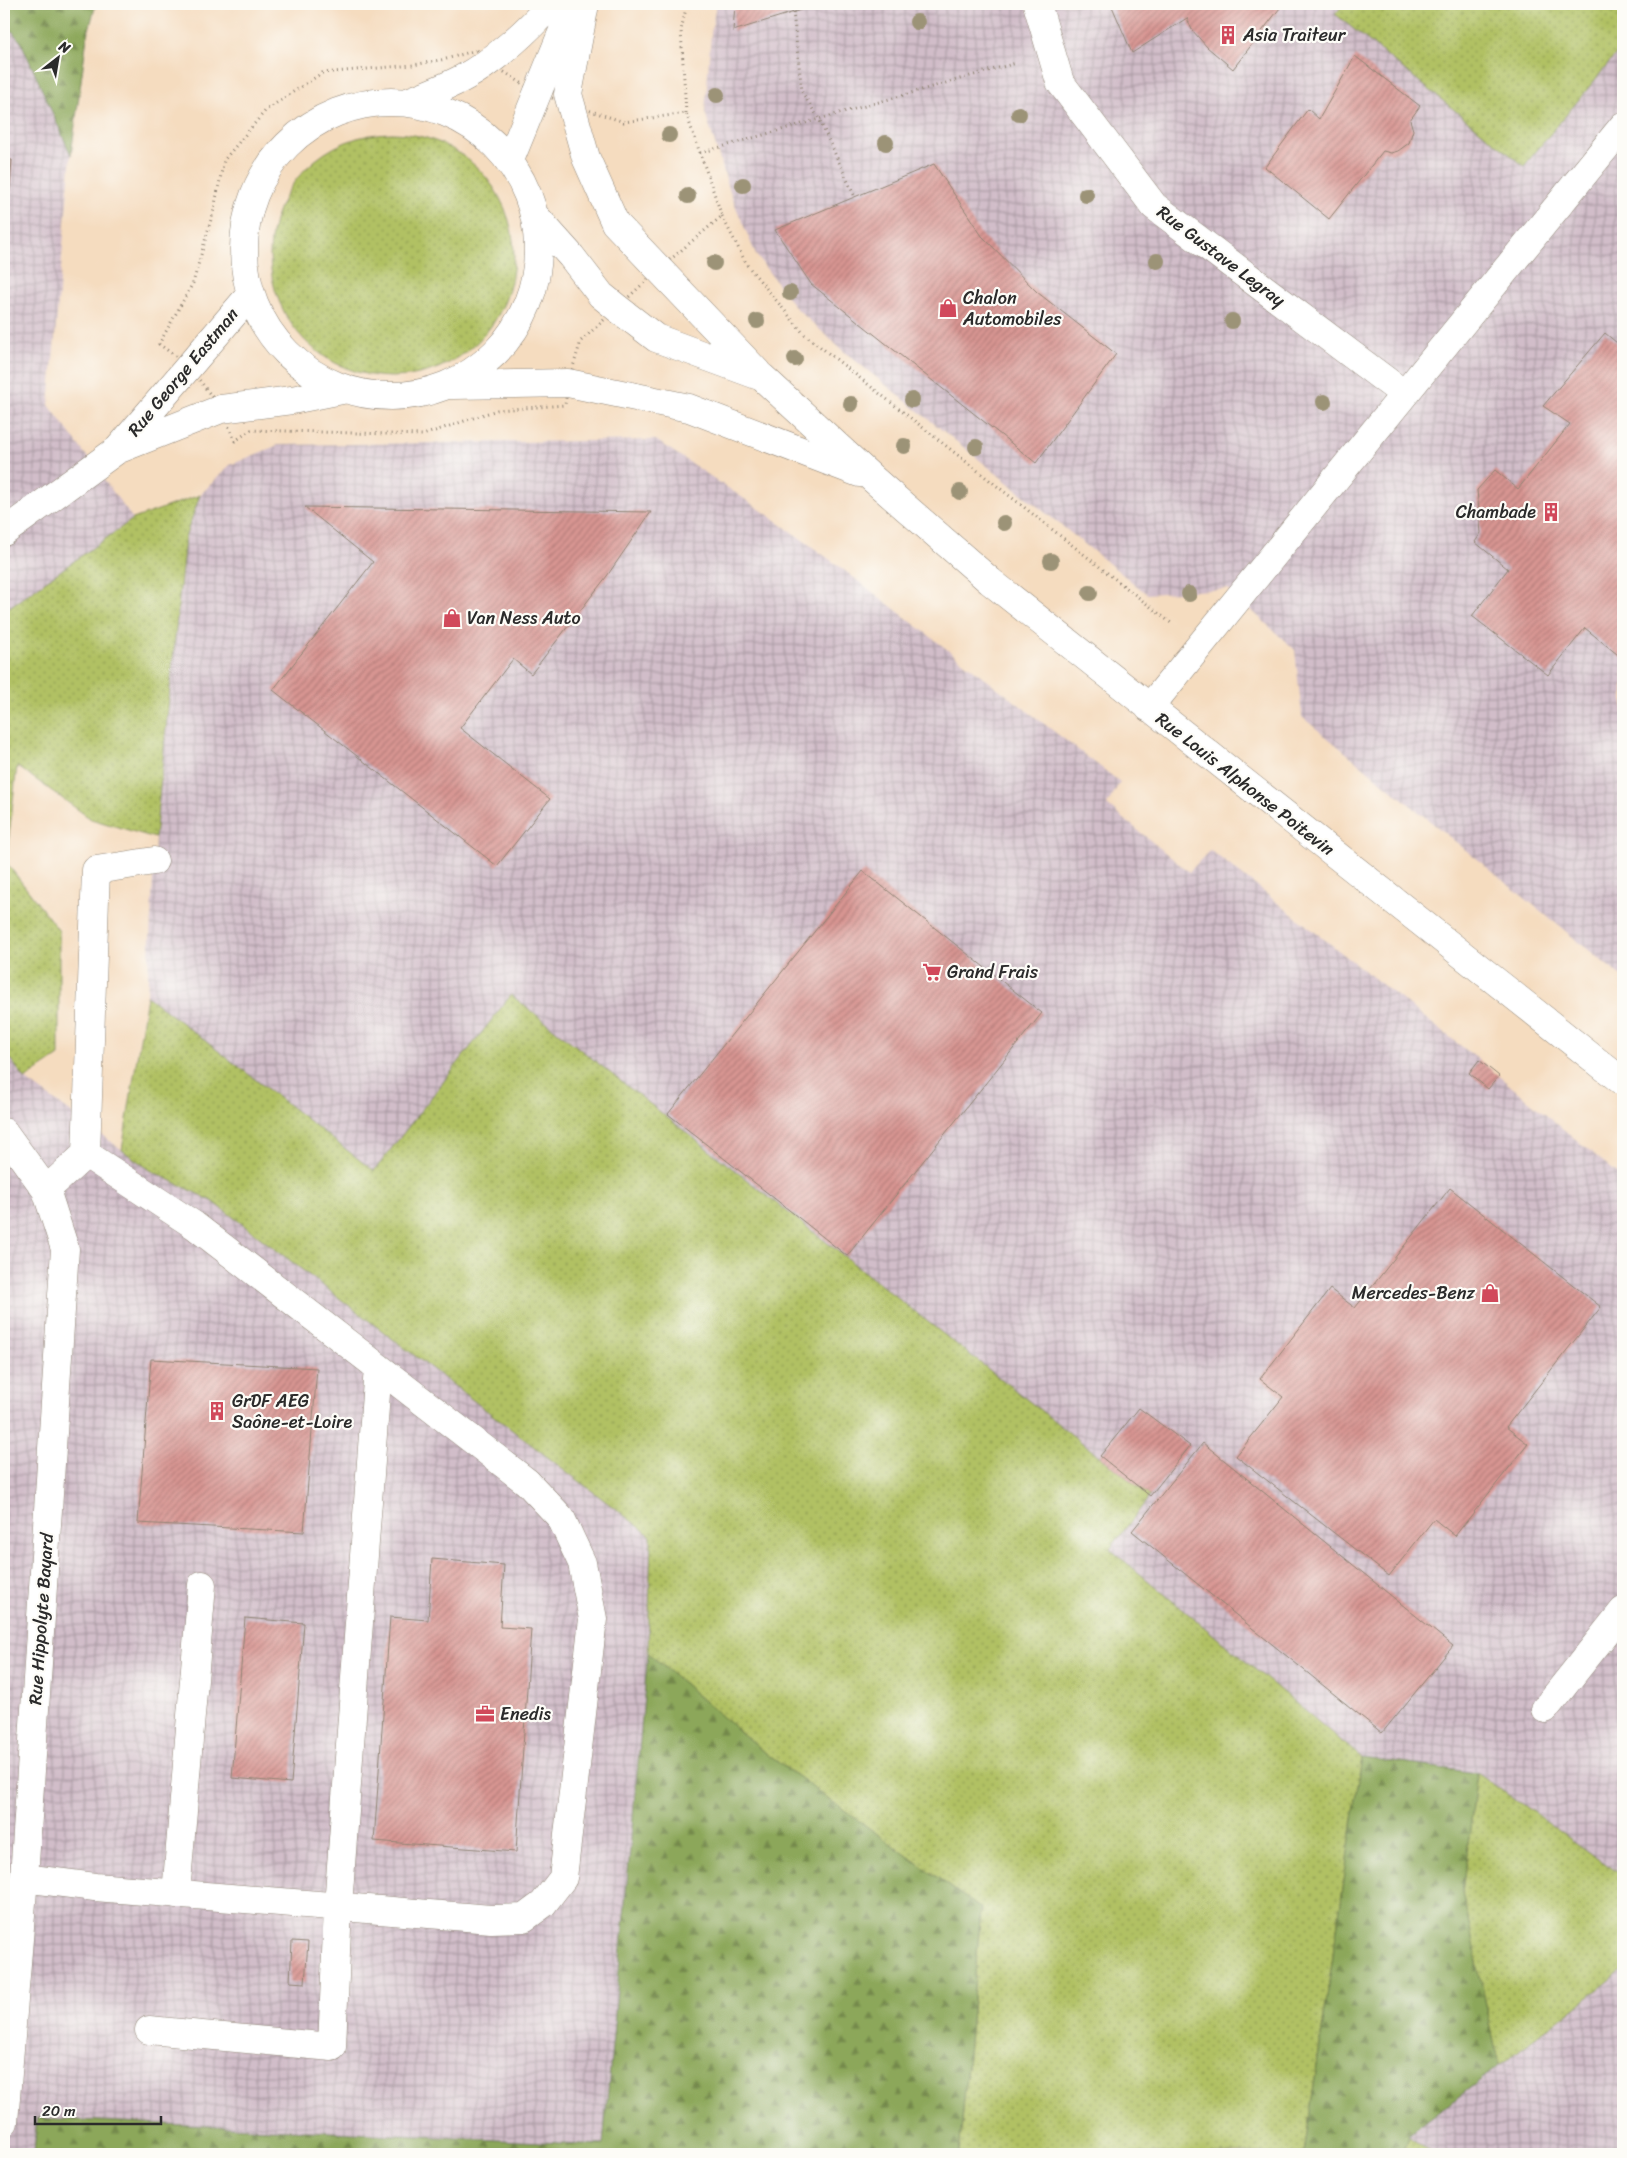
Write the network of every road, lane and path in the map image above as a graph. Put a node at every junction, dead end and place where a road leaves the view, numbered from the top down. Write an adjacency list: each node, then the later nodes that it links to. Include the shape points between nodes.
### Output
1 (551, 4): 8 (street, via 536,22)
2 (573, 4): 9 (street)
3 (585, 4): 11 (street, via 568,94)
4 (687, 4): 12 (path, via 681,30)
5 (1036, 4): 7 (street, Rue Gustave Legray)
6 (793, 12): 13 (path, via 802,92)
7 (1052, 53): 13 (path); 28 (street, Rue Gustave Legray, via 1060,82 1154,206)
8 (487, 61): 9 (path); 10 (street, via 464,78); 23 (path, via 477,50 446,60 413,65 322,73 266,110 224,160 193,282 159,344)
9 (537, 93): 11 (path); 16 (street)
10 (410, 101): 16 (street, via 466,121); 21 (street, via 361,103 314,121 276,153 252,197 242,245)
11 (571, 106): 12 (path, via 624,122); 20 (street, via 586,158 615,223)
12 (686, 113): 15 (path)
13 (819, 119): 15 (path); 17 (path)
14 (1623, 126): 28 (street)
15 (700, 153): 18 (path)
16 (510, 160): 19 (street)
17 (855, 197)
18 (722, 216): 20 (path); 33 (path, via 747,265 804,334)
19 (537, 218): 22 (street, Rue Louis Alphonse Poitevin, via 601,295); 26 (street, via 539,268 524,316 494,357)
20 (659, 269): 22 (path); 24 (street)
21 (250, 295): 23 (street, Rue George Eastman); 27 (street, via 285,353)
22 (617, 308): 24 (street, Rue Louis Alphonse Poitevin, via 656,338); 25 (path, via 581,342)
23 (189, 366): 29 (path); 30 (street, Rue George Eastman)
24 (762, 377): 31 (street, Rue Louis Alphonse Poitevin)
25 (568, 383): 26 (street, Rue Louis Alphonse Poitevin); 29 (path, via 565,404 496,410 423,435 251,430 235,441); 31 (street, Rue Louis Alphonse Poitevin, via 689,408)
26 (453, 385): 27 (street, via 398,398)
27 (342, 390): 29 (street, Rue George Eastman)
28 (1404, 394): 33 (street)
29 (221, 410): 30 (street, Rue George Eastman)
30 (117, 450): 32 (street, Rue George Eastman)
31 (873, 478): 34 (street, Rue Louis Alphonse Poitevin, via 990,581)
32 (4, 532)
33 (1200, 646): 34 (street)
34 (1149, 708): 36 (street, Rue Louis Alphonse Poitevin)
35 (154, 861): 38 (street, via 96,870)
36 (1623, 1082)
37 (4, 1132): 39 (street, Rue Hippolyte Bayard)
38 (86, 1154): 39 (street); 40 (street, via 194,1225)
39 (46, 1190): 44 (street, Rue Hippolyte Bayard, via 66,1249)
40 (378, 1367): 46 (street); 46 (street, via 527,1482 561,1518 582,1563 594,1619 564,1878 543,1904 524,1918 491,1919)
41 (202, 1585): 45 (street)
42 (1623, 1611): 43 (street)
43 (1545, 1709)
44 (24, 1878): 45 (street); 48 (street, Rue Hippolyte Bayard)
45 (176, 1894): 46 (street)
46 (338, 1906): 47 (street, via 332,2047)
47 (149, 2030)
48 (4, 2122)

